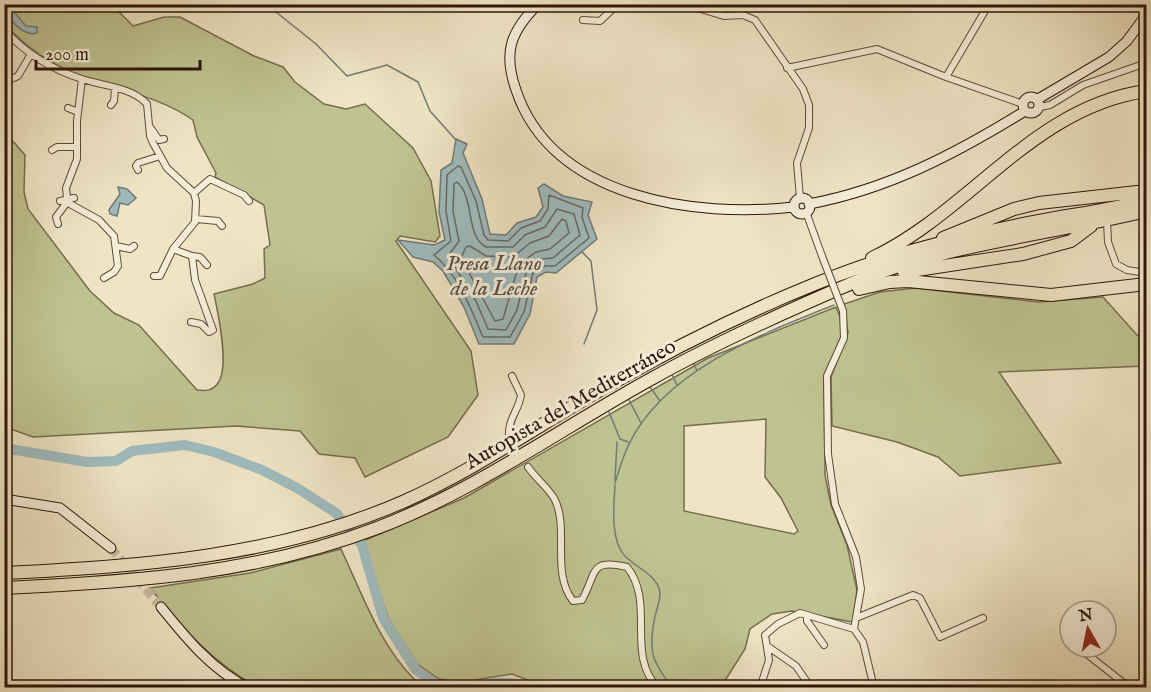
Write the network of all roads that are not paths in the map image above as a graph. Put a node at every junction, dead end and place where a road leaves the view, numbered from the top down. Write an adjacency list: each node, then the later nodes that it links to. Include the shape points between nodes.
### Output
1 (538, 4): 33 (street, via 514,33 509,71 519,101 535,129 574,168 612,187 690,206)
2 (618, 4): 6 (street, via 600,21)
3 (684, 4): 10 (street, via 755,20)
4 (989, 4): 11 (street)
5 (1146, 15): 16 (street, via 1109,57)
6 (583, 20)
7 (4, 29): 8 (street)
8 (32, 54): 12 (street); 13 (street, via 21,76)
9 (1146, 63): 16 (street, via 1083,86 1050,105)
10 (787, 68): 11 (street, via 877,49); 29 (street, via 807,98 811,114 796,163)
11 (946, 77): 18 (street)
12 (81, 79): 14 (street); 20 (street)
13 (6, 81)
14 (115, 89): 17 (street); 22 (street, via 140,97 147,104)
15 (1146, 91): 53 (highway, via 1086,107 1055,125 892,249)
16 (1039, 103): 18 (street, via 1034,113); 18 (street, via 1029,97)
17 (111, 105)
18 (1024, 107): 34 (street, via 990,134 893,182)
19 (68, 108): 20 (street)
20 (78, 112): 25 (street)
21 (141, 115): 22 (street)
22 (148, 121): 23 (street, via 159,140); 26 (street)
23 (164, 139)
24 (55, 147): 25 (street)
25 (77, 147): 31 (street, via 77,159 66,188)
26 (160, 156): 27 (street, via 141,161 136,165); 28 (street)
27 (138, 170)
28 (194, 193): 32 (street, via 210,179); 35 (street)
29 (800, 198): 33 (street); 34 (street, via 806,199)
30 (1144, 199): 36 (highway, via 1069,204); 36 (highway, via 1039,203); 37 (highway, Autopista del Mediterráneo); 44 (highway, Autopista del Mediterráneo)
31 (67, 200): 38 (street, via 58,213); 41 (street, via 108,228)
32 (249, 201)
33 (794, 207): 34 (street, via 800,213)
34 (808, 208): 67 (street, bridge, via 843,311 844,338 827,376 828,454 835,504 857,562 861,589)
35 (196, 219): 39 (street, via 218,220); 43 (street)
36 (979, 222): 44 (highway)
37 (1101, 222): 40 (highway); 45 (highway, Autopista del Mediterráneo); 50 (street, via 1116,264)
38 (58, 224)
39 (222, 226)
40 (1082, 231): 47 (highway, via 1025,249); 49 (highway, via 1071,241 1023,254)
41 (116, 246): 42 (street); 52 (street, via 117,269)
42 (134, 246)
43 (173, 249): 46 (street); 51 (street, via 160,276)
44 (914, 251): 53 (highway, Autopista del Mediterráneo)
45 (937, 255): 47 (highway); 55 (highway, Autopista del Mediterráneo)
46 (192, 256): 48 (street, via 200,257); 56 (street, via 195,280 213,330 209,332 201,324)
47 (967, 257): 49 (highway)
48 (207, 265)
49 (927, 268): 55 (highway, via 890,275)
50 (1146, 273)
51 (154, 276)
52 (104, 278)
53 (818, 283): 63 (highway, Autopista del Mediterráneo, via 684,343 468,470 403,501 320,531 250,549 141,565)
54 (1146, 284): 57 (highway, via 1051,295 890,282 845,294)
55 (820, 298): 57 (highway, Autopista del Mediterráneo)
56 (191, 322)
57 (726, 340): 64 (highway, Autopista del Mediterráneo, via 650,379 478,482 346,540 253,565 152,579)
58 (512, 376): 59 (street, via 521,395 510,419)
59 (509, 435)
60 (528, 467): 76 (street, via 555,501 564,581 573,601 582,600 590,579 602,564 627,567 631,572 639,587 644,667)
61 (4, 499): 62 (street, via 60,508)
62 (111, 548)
63 (4, 573)
64 (4, 588)
65 (161, 607): 75 (street, via 192,645 228,678)
66 (807, 615): 69 (street); 70 (street); 71 (street, via 796,614 778,624 765,635)
67 (856, 618): 68 (street, via 913,595 920,598 940,637); 69 (street)
68 (983, 618)
69 (854, 628): 74 (street)
70 (824, 645)
71 (766, 646): 73 (street, via 796,666); 77 (street, via 769,660)
72 (1094, 659): 79 (street)
73 (807, 682)
74 (874, 685): 78 (street)
75 (248, 687)
76 (658, 687)
77 (760, 687)
78 (859, 687)
79 (1130, 687)

